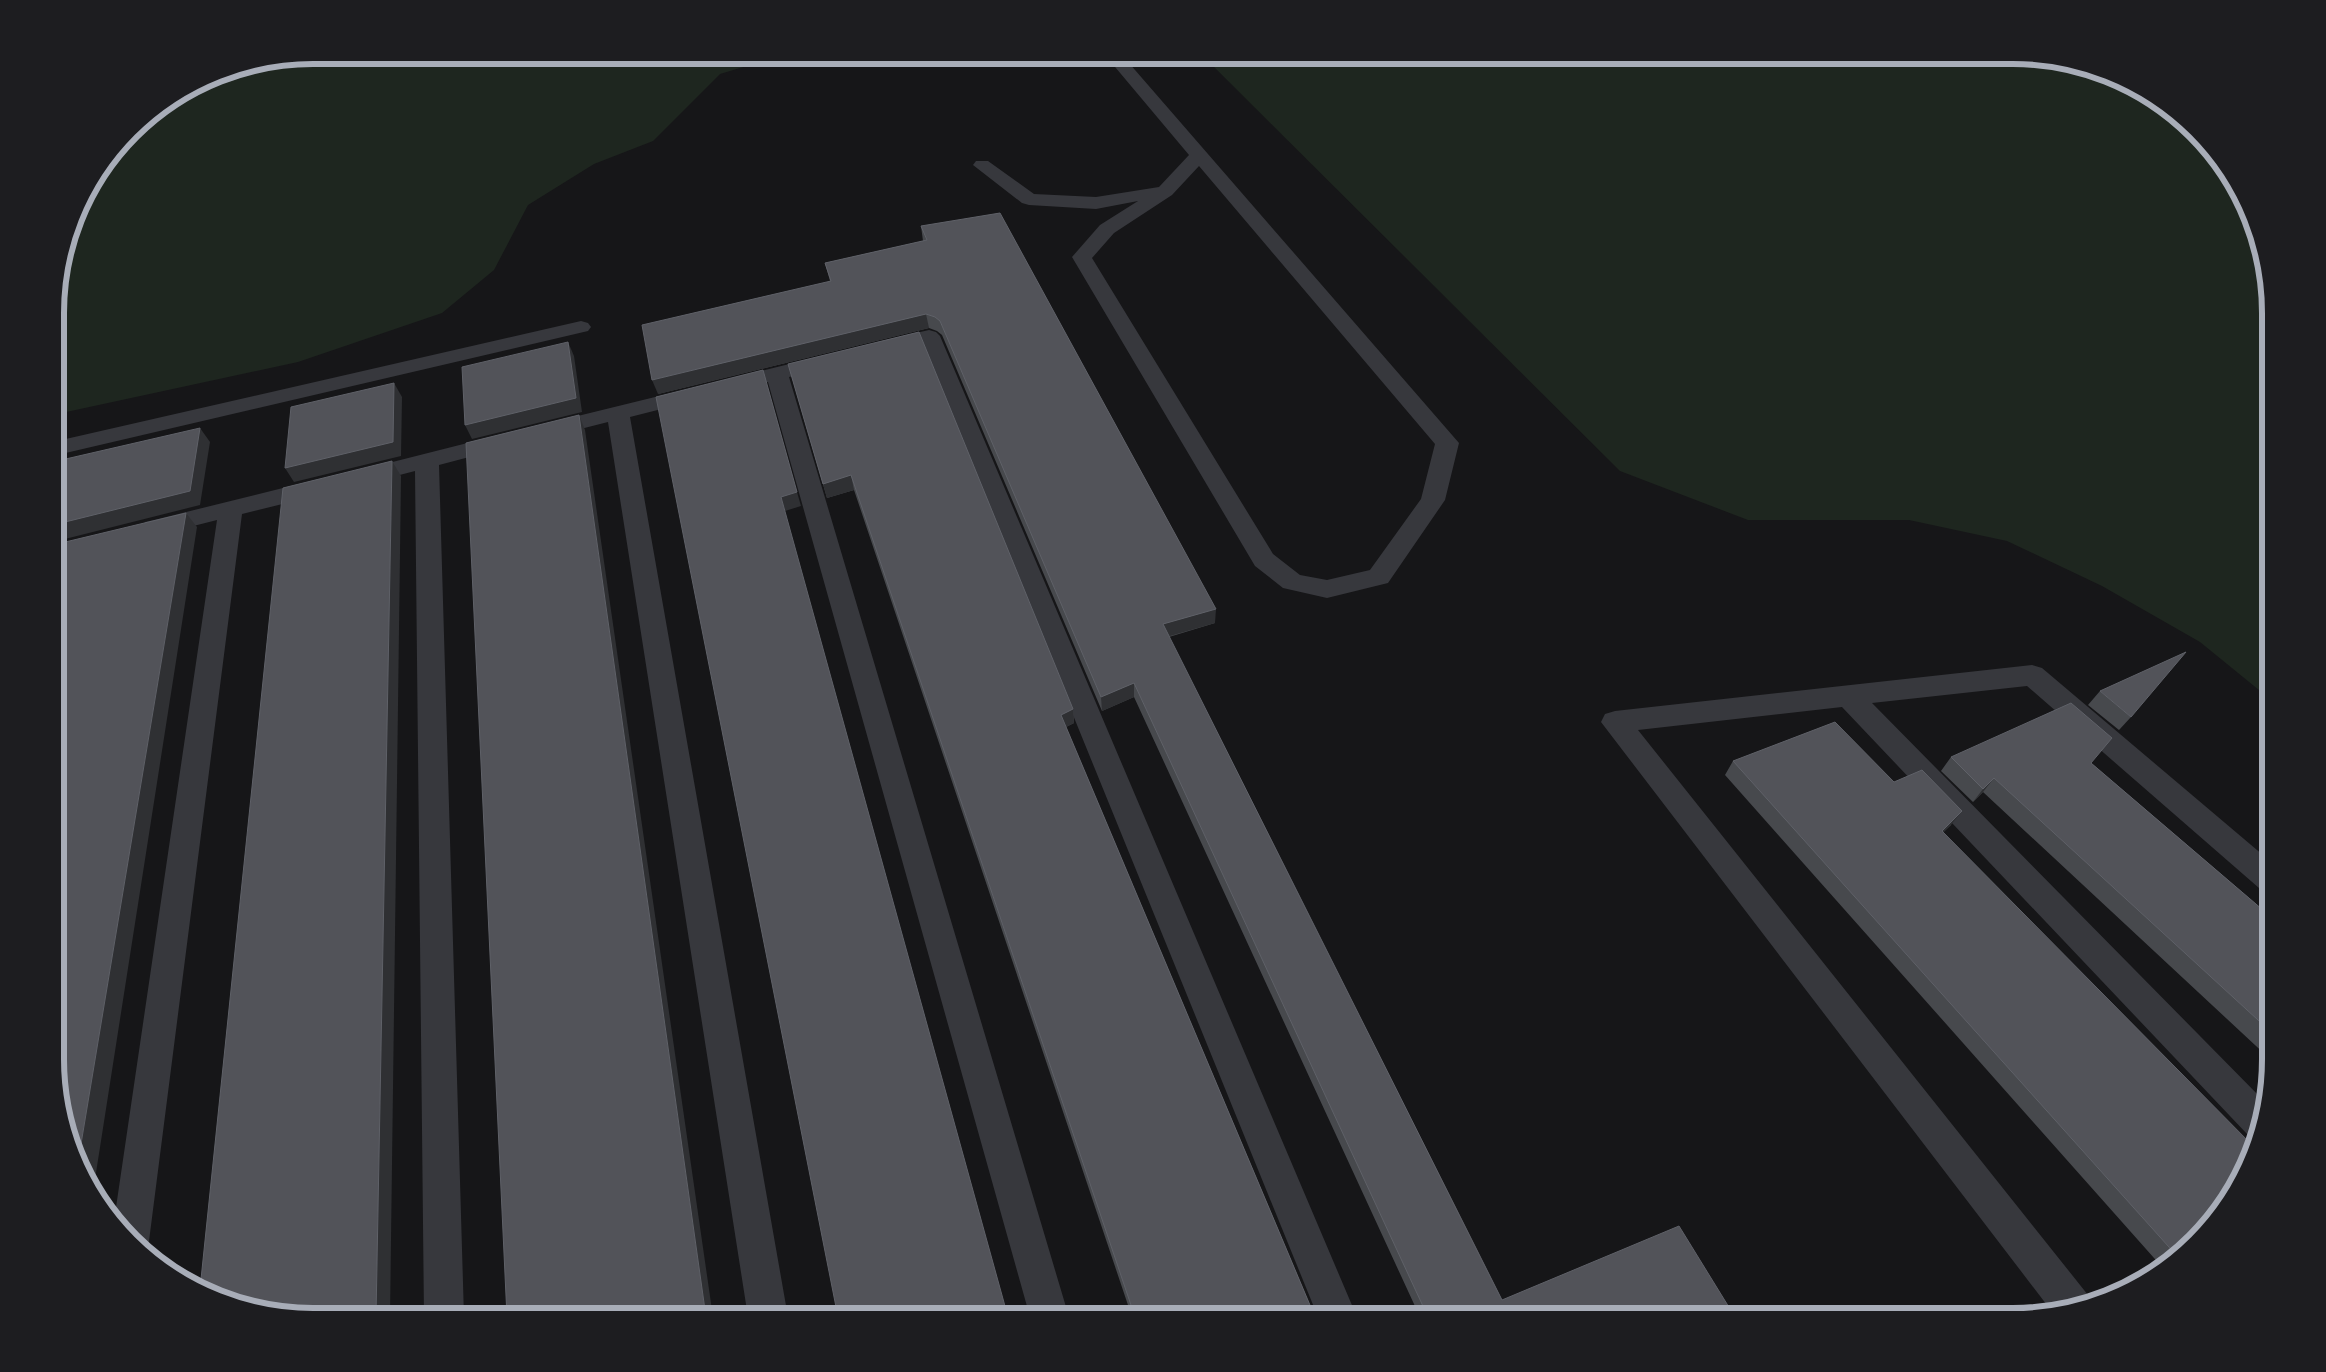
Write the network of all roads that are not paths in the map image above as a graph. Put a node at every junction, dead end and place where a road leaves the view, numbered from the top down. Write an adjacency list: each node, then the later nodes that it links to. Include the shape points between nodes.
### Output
1 (1121, 64): 2 (lane)
2 (1200, 155): 4 (lane); 4 (lane, via 1447,443 1433,500 1379,577 1327,589 1292,582 1264,560 1082,257 1107,229)
3 (982, 165): 4 (lane, via 1029,200 1096,203)
4 (1166, 190)
5 (580, 327): 8 (lane)
6 (777, 374): 7 (lane); 19 (lane); 20 (lane, via 929,336)
7 (618, 413): 9 (lane); 18 (lane)
8 (64, 446)
9 (427, 460): 10 (lane); 17 (lane)
10 (231, 508): 11 (lane); 15 (lane)
11 (135, 532)
12 (1848, 696): 13 (lane, via 2032,675); 14 (lane); 16 (lane, via 1615,722)
13 (2262, 872)
14 (2255, 1117)
15 (132, 1229)
16 (2068, 1302)
17 (444, 1308)
18 (767, 1308)
19 (1047, 1308)
20 (1334, 1308)

